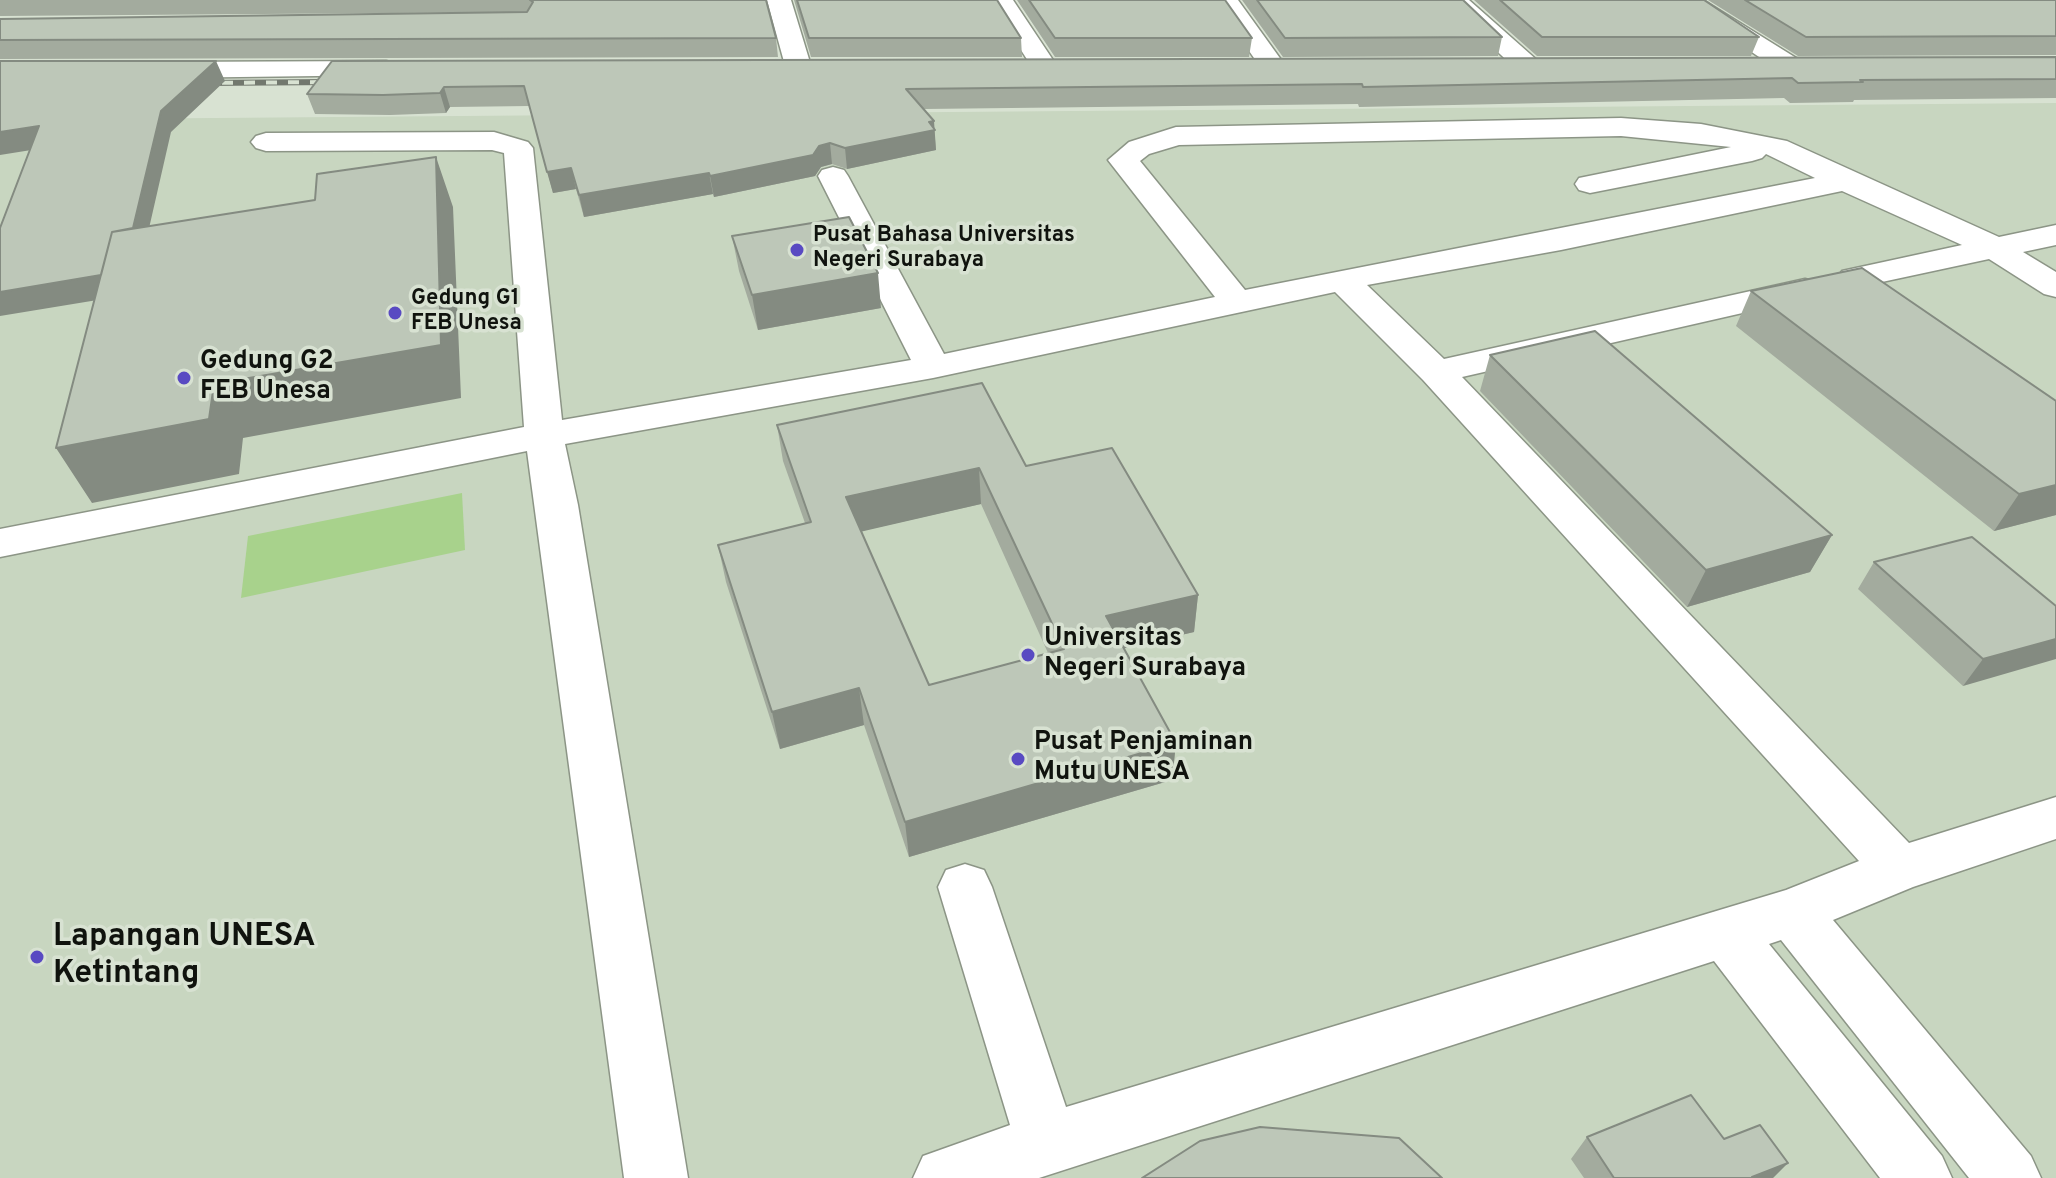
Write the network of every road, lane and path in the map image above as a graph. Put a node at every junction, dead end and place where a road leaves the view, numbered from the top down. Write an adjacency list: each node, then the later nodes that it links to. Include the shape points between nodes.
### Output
1 (779, 0): 17 (street)
2 (1001, 0): 20 (street)
3 (1226, 0): 13 (street)
4 (1455, 0): 7 (street)
5 (1686, 0): 10 (street)
6 (1497, 67): 7 (street)
7 (1529, 67): 8 (street)
8 (1557, 67)
9 (1748, 67): 10 (street)
10 (1792, 67): 11 (street)
11 (1823, 67)
12 (1244, 68): 13 (street)
13 (1274, 68): 14 (street)
14 (1306, 68)
15 (415, 69): 22 (street)
16 (769, 69): 17 (street)
17 (799, 69): 18 (street)
18 (830, 69)
19 (1015, 69): 20 (street)
20 (1046, 69): 21 (street)
21 (1076, 69)
22 (144, 70)
23 (1524, 128): 25 (street, via 1621,127); 26 (street); 35 (street, via 1176,136 1139,148 1123,160)
24 (266, 142): 39 (street, via 494,141 518,148)
25 (1777, 147): 26 (street); 28 (street)
26 (1572, 168): 29 (street)
27 (833, 176): 37 (street)
28 (1845, 181): 29 (street); 31 (street)
29 (1650, 221): 33 (street)
30 (2056, 235): 31 (street)
31 (1993, 247): 32 (street); 34 (street)
32 (1854, 278): 36 (street); 38 (street)
33 (1342, 280): 35 (street); 38 (street)
34 (2056, 287)
35 (1237, 302): 37 (street)
36 (1892, 304)
37 (933, 367): 39 (street)
38 (1436, 372): 42 (street)
39 (544, 437): 40 (street); 47 (street)
40 (0, 543)
41 (2056, 818): 42 (street)
42 (1899, 869): 44 (street)
43 (965, 887): 46 (street)
44 (1792, 912): 45 (street); 50 (street)
45 (1726, 933): 46 (street); 49 (street)
46 (1047, 1144): 48 (street)
47 (656, 1178)
48 (945, 1178)
49 (1920, 1178)
50 (2009, 1178)

